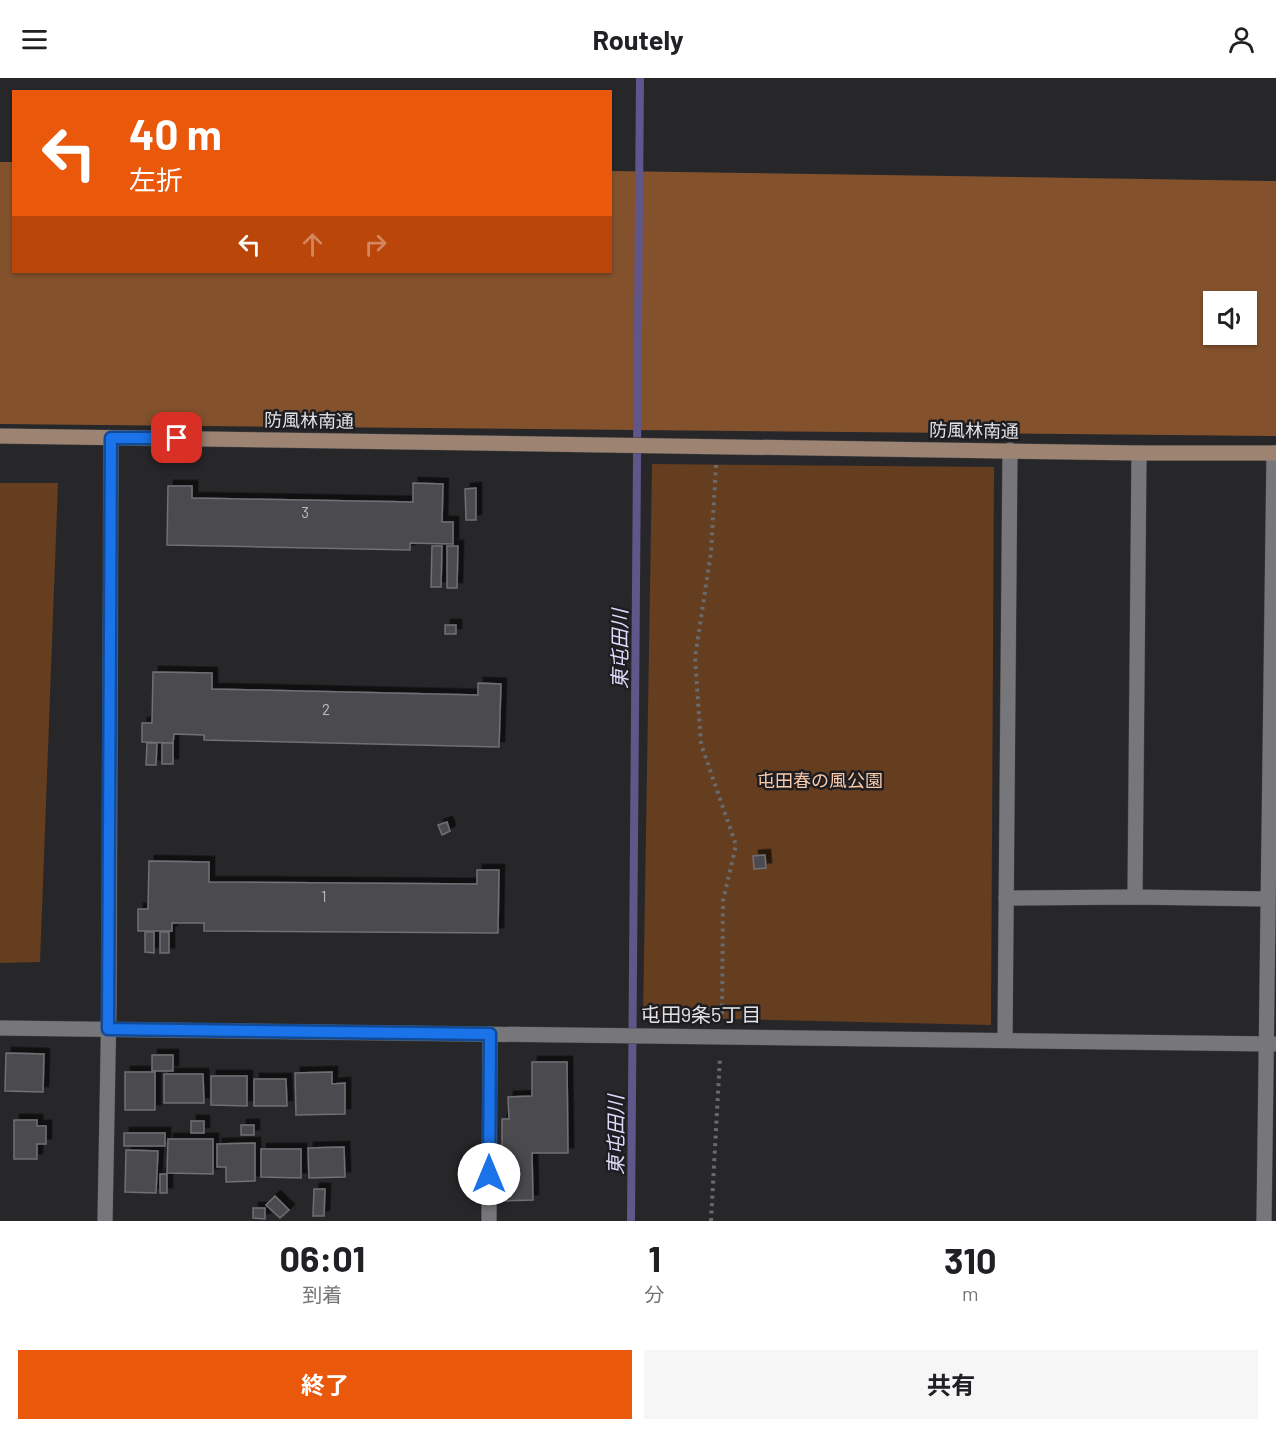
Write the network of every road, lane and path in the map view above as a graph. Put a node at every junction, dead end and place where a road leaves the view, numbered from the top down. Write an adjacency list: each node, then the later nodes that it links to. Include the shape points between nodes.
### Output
1 (0, 436): 2 (street, 防風林南通)
2 (111, 438): 3 (street, 防風林南通); 12 (street)
3 (1010, 450): 4 (street, 防風林南通); 8 (street)
4 (1139, 453): 5 (street, 防風林南通); 7 (street)
5 (1275, 453): 9 (street)
6 (717, 459): 10 (path, via 711,552 695,658 701,744 736,845 723,901)
7 (1135, 897): 8 (street); 9 (street)
8 (1006, 898): 14 (street)
9 (1268, 899): 15 (street)
10 (722, 1017)
11 (0, 1028): 12 (street)
12 (108, 1029): 13 (street); 17 (street)
13 (490, 1034): 14 (street); 18 (street)
14 (1005, 1040): 15 (street)
15 (1271, 1044): 20 (street)
16 (721, 1050): 19 (path)
17 (105, 1221)
18 (489, 1221)
19 (711, 1221)
20 (1264, 1221)

